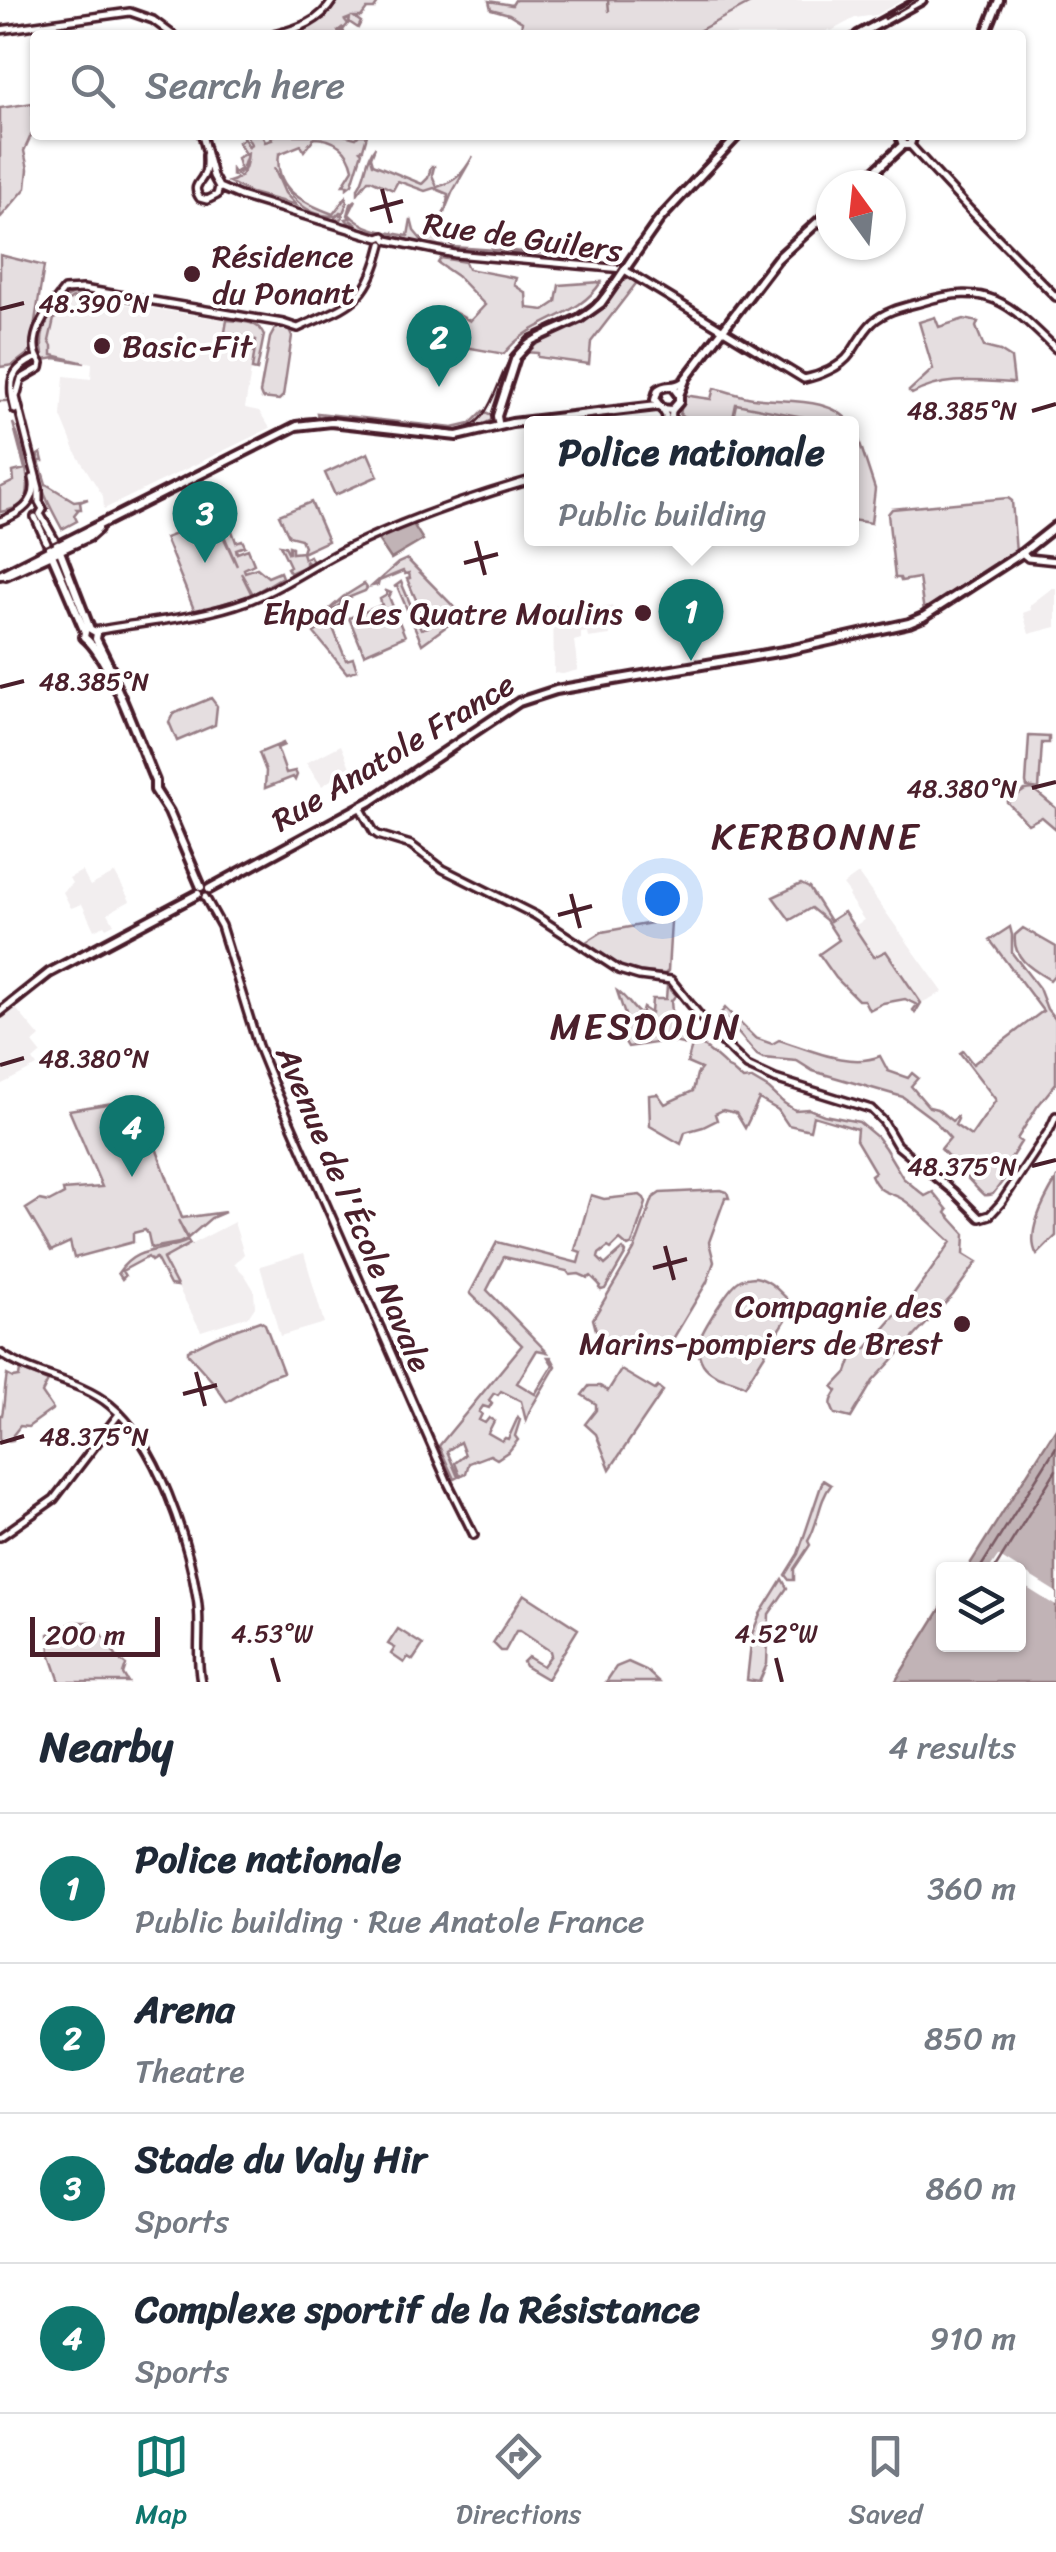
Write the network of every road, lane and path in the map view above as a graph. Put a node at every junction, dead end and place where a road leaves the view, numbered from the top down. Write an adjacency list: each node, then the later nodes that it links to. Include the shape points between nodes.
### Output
1 (333, 0): 6 (street, via 308,24)
2 (922, 0): 7 (main road)
3 (999, 0): 8 (main road)
4 (0, 30): 5 (street, via 130,12)
5 (166, 30)
6 (289, 30)
7 (867, 30)
8 (987, 30)
9 (203, 140): 13 (street)
10 (733, 140): 22 (main road)
11 (907, 140): 14 (main road)
12 (909, 140): 23 (street)
13 (206, 155): 15 (street); 16 (street)
14 (876, 170)
15 (203, 178): 16 (street); 18 (street, via 196,184 198,196)
16 (214, 180): 17 (street)
17 (218, 187): 18 (street); 19 (street)
18 (217, 195): 19 (street)
19 (240, 196): 21 (street, Rue de Guilers)
20 (816, 224): 24 (main road, via 785,250)
21 (382, 241): 22 (street, Rue de Guilers); 26 (street, via 364,291 345,308 298,328 64,290 37,332)
22 (624, 268): 24 (street, Rue de Guilers); 37 (main road, via 592,310 521,349)
23 (1056, 298)
24 (724, 329): 25 (street, Rue de Guilers, via 804,380 845,360 885,313 940,296 976,294 1011,306); 28 (main road)
25 (1056, 349)
26 (33, 360): 27 (street); 27 (street, via 41,366); 39 (street, via 15,371 11,390)
27 (32, 370): 39 (street, via 21,379 16,398 39,488)
28 (684, 382): 29 (main road); 30 (main road)
29 (673, 387): 30 (main road); 31 (main road, via 660,388)
30 (679, 394): 32 (main road)
31 (658, 404): 32 (main road); 33 (main road); 34 (street)
32 (672, 410): 35 (street)
33 (564, 416)
34 (666, 416)
35 (670, 416)
36 (524, 421): 37 (main road)
37 (496, 422): 43 (main road, via 457,436 330,422 296,426)
38 (524, 482): 47 (street, via 388,529 224,609)
39 (35, 501): 40 (street); 40 (street, via 42,509)
40 (30, 514): 41 (street); 43 (street)
41 (0, 523)
42 (1056, 526): 44 (main road, Rue Anatole France)
43 (55, 550): 46 (main road); 47 (main road)
44 (1022, 553): 45 (street); 48 (main road, Rue Anatole France, via 906,624 532,696)
45 (1056, 562)
46 (0, 576)
47 (93, 634): 49 (main road)
48 (360, 807): 49 (main road, Rue Anatole France); 51 (street, via 378,835 411,844 618,970 671,980 750,1068 871,1109 897,1145 977,1217 994,1212)
49 (203, 892): 50 (main road, Rue Anatole France, via 52,971); 54 (street, Avenue de l'École Navale, via 221,926 273,1083)
50 (0, 1012)
51 (1056, 1116)
52 (0, 1353): 53 (street, via 86,1390)
53 (119, 1414): 55 (street, via 54,1499); 56 (street, via 155,1462 184,1545 198,1600)
54 (474, 1535)
55 (0, 1537)
56 (202, 1682)

